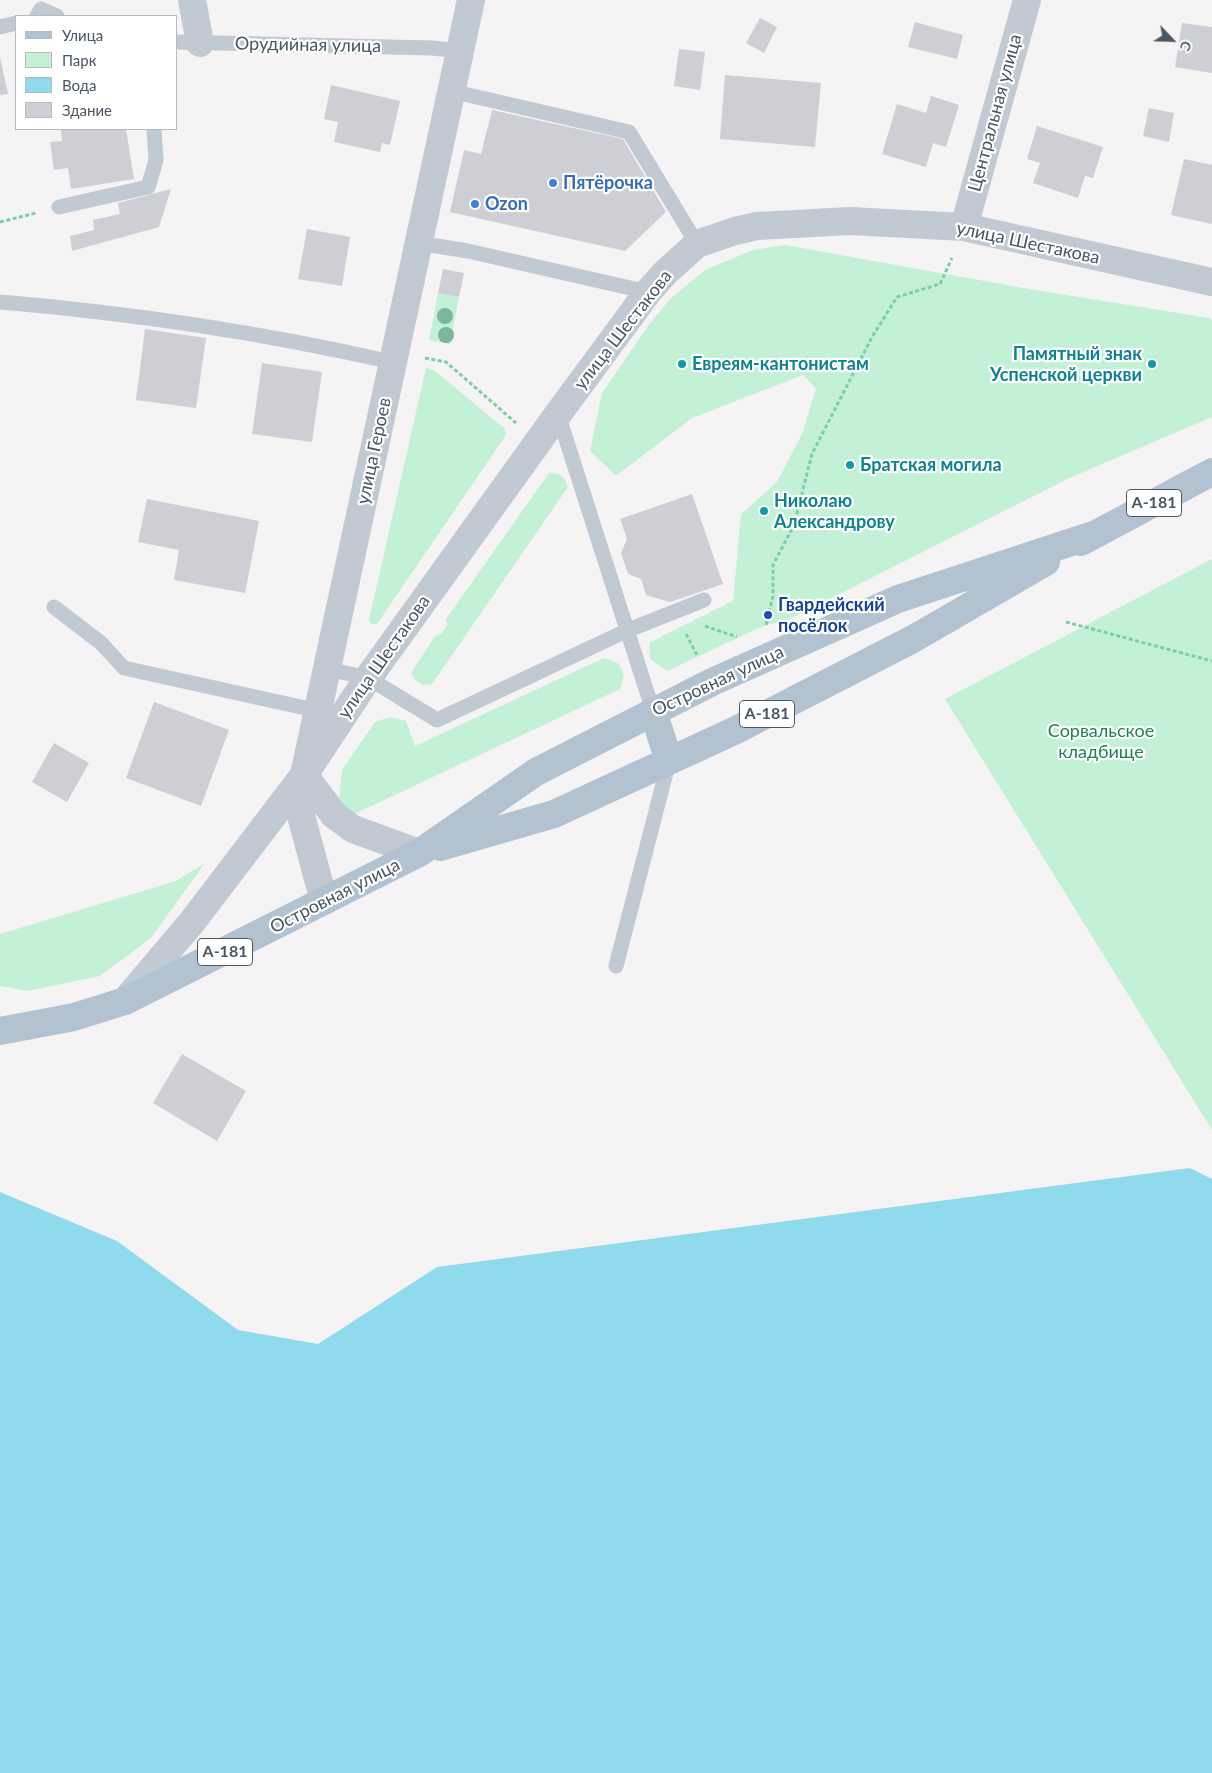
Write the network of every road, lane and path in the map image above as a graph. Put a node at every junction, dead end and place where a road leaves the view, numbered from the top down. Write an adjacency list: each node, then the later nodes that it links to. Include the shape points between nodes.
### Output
1 (192, 0): 8 (street, Орудийная улица)
2 (471, 0): 9 (street, улица Героев)
3 (1027, 0): 14 (street, Центральная улица)
4 (38, 15): 5 (lane, via 41,9)
5 (55, 15)
6 (15, 23): 7 (lane)
7 (0, 27)
8 (188, 42): 9 (lane, Орудийная улица)
9 (460, 50): 10 (street, улица Героев)
10 (451, 91): 15 (street, улица Героев); 16 (lane, via 629,132)
11 (154, 130): 12 (lane, via 156,160 148,187)
12 (59, 207): 13 (path)
13 (0, 222)
14 (964, 227): 16 (street, улица Шестакова, via 850,221 767,226 735,231); 17 (street, улица Шестакова); 31 (path, via 940,284 897,297 872,337 812,454 794,525 773,566 773,596)
15 (418, 243): 18 (lane, via 468,251); 21 (street, улица Героев)
16 (697, 244): 18 (street, улица Шестакова)
17 (1212, 282)
18 (648, 292): 22 (street, улица Шестакова)
19 (0, 302): 21 (lane, via 234,330)
20 (422, 357): 23 (path, via 446,362)
21 (392, 362): 35 (street, улица Героев)
22 (558, 414): 30 (lane); 36 (street, улица Шестакова)
23 (518, 425)
24 (1212, 472): 25 (main road, Островная улица / А-181)
25 (1096, 534): 38 (main road, Островная улица / А-181, via 898,599); 39 (main road, Островная улица / А-181, via 913,639)
26 (704, 600): 28 (lane)
27 (54, 607): 37 (lane, via 101,643 124,668)
28 (674, 612): 30 (lane); 32 (path, via 722,634); 33 (path)
29 (1066, 622): 34 (path)
30 (626, 631): 36 (lane, via 437,720); 38 (lane)
31 (764, 632)
32 (739, 638)
33 (703, 660)
34 (1212, 662)
35 (328, 669): 36 (lane); 37 (street, улица Героев)
36 (368, 678): 40 (street, улица Шестакова)
37 (319, 711): 40 (street, улица Героев)
38 (652, 711): 39 (main road); 41 (main road, Островная улица / А-181, via 536,772)
39 (669, 761): 41 (main road, Островная улица / А-181, via 554,814); 43 (lane)
40 (304, 775): 41 (street, via 334,815 354,829); 42 (street, улица Героев, via 300,812); 44 (street, улица Шестакова, via 204,907)
41 (419, 853): 42 (main road, Островная улица / А-181)
42 (324, 901): 44 (main road, Островная улица / А-181)
43 (616, 966)
44 (125, 1001): 45 (main road, Островная улица / А-181, via 74,1017)
45 (0, 1031)

